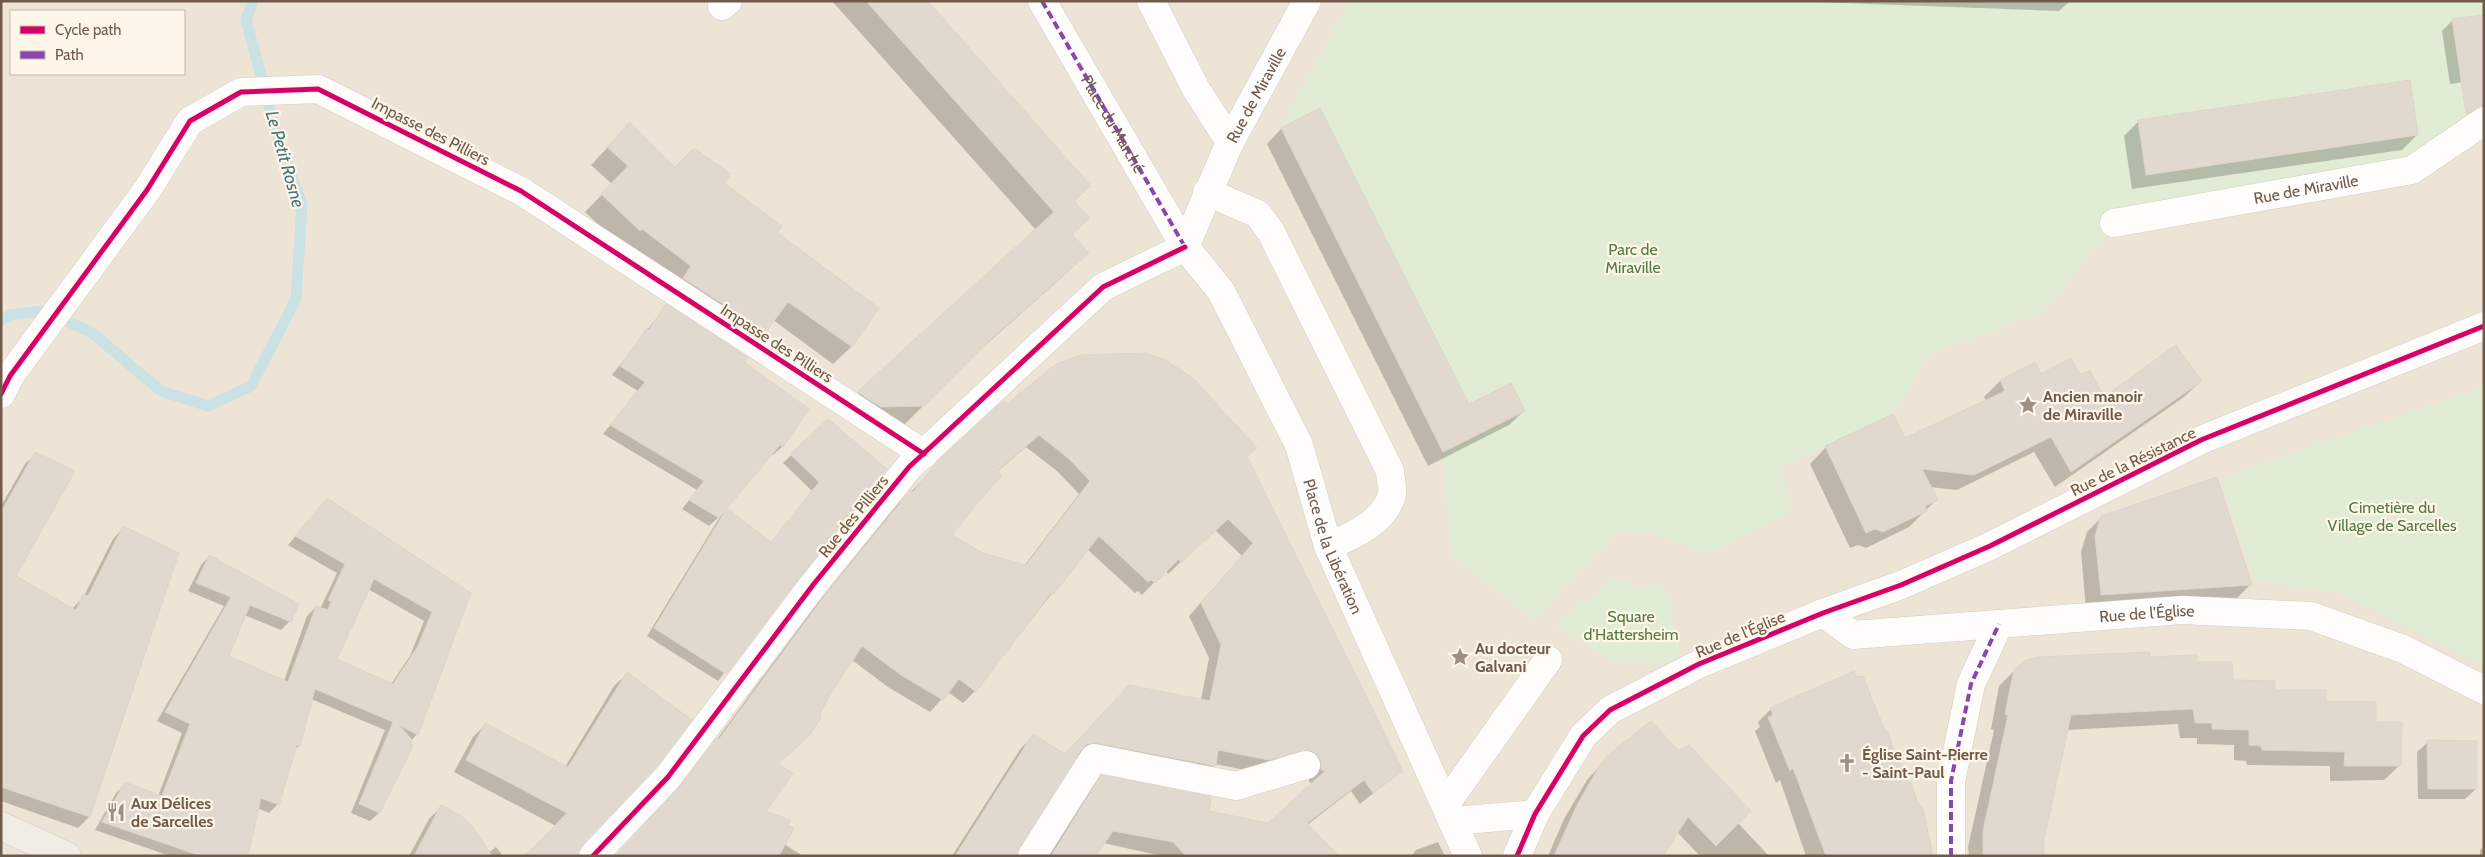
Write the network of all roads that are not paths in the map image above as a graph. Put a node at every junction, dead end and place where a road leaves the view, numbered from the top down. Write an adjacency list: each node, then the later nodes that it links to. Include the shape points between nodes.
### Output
1 (1042, 1): 8 (street, Place du Marché)
2 (1151, 1): 5 (street, via 1196,89)
3 (1307, 1): 5 (street, Rue de Miraville)
4 (2484, 121): 7 (street, Rue de Miraville, via 2412,170)
5 (1230, 142): 6 (street, Rue de Miraville)
6 (1207, 192): 8 (street, Rue de Miraville); 12 (street, via 1258,214 1271,232 1390,471 1392,493 1379,518 1352,537)
7 (2114, 223)
8 (1185, 247): 11 (street, Rue des Pilliers, via 1103,287); 12 (street, Place de la Libération, via 1220,291 1299,445)
9 (2484, 326): 13 (street, Rue de la Résistance, via 2201,440 1990,546)
10 (1, 394): 11 (street, Impasse des Pilliers, via 10,376 146,190 190,121 244,91 318,89 521,190)
11 (924, 454): 22 (street, Rue des Pilliers, via 909,467 813,585 668,777)
12 (1328, 546): 18 (street, Place de la Libération)
13 (1823, 613): 14 (street, Rue de l'Église, via 1853,635); 19 (street, Rue de l'Église, via 1699,664 1610,710 1583,736)
14 (1999, 624): 16 (street, Rue de l'Église, via 2182,610 2311,616 2403,649); 26 (street, via 1971,684 1951,781)
15 (1548, 660): 18 (street)
16 (2484, 690)
17 (1306, 765): 23 (street, via 1236,786 1094,758)
18 (1449, 813): 19 (street); 24 (street, Place de la Libération)
19 (1535, 814): 25 (street, Rue de l'Église)
20 (1, 826): 21 (main road)
21 (67, 856)
22 (593, 856)
23 (1032, 856)
24 (1468, 856)
25 (1517, 856)
26 (1951, 856)

